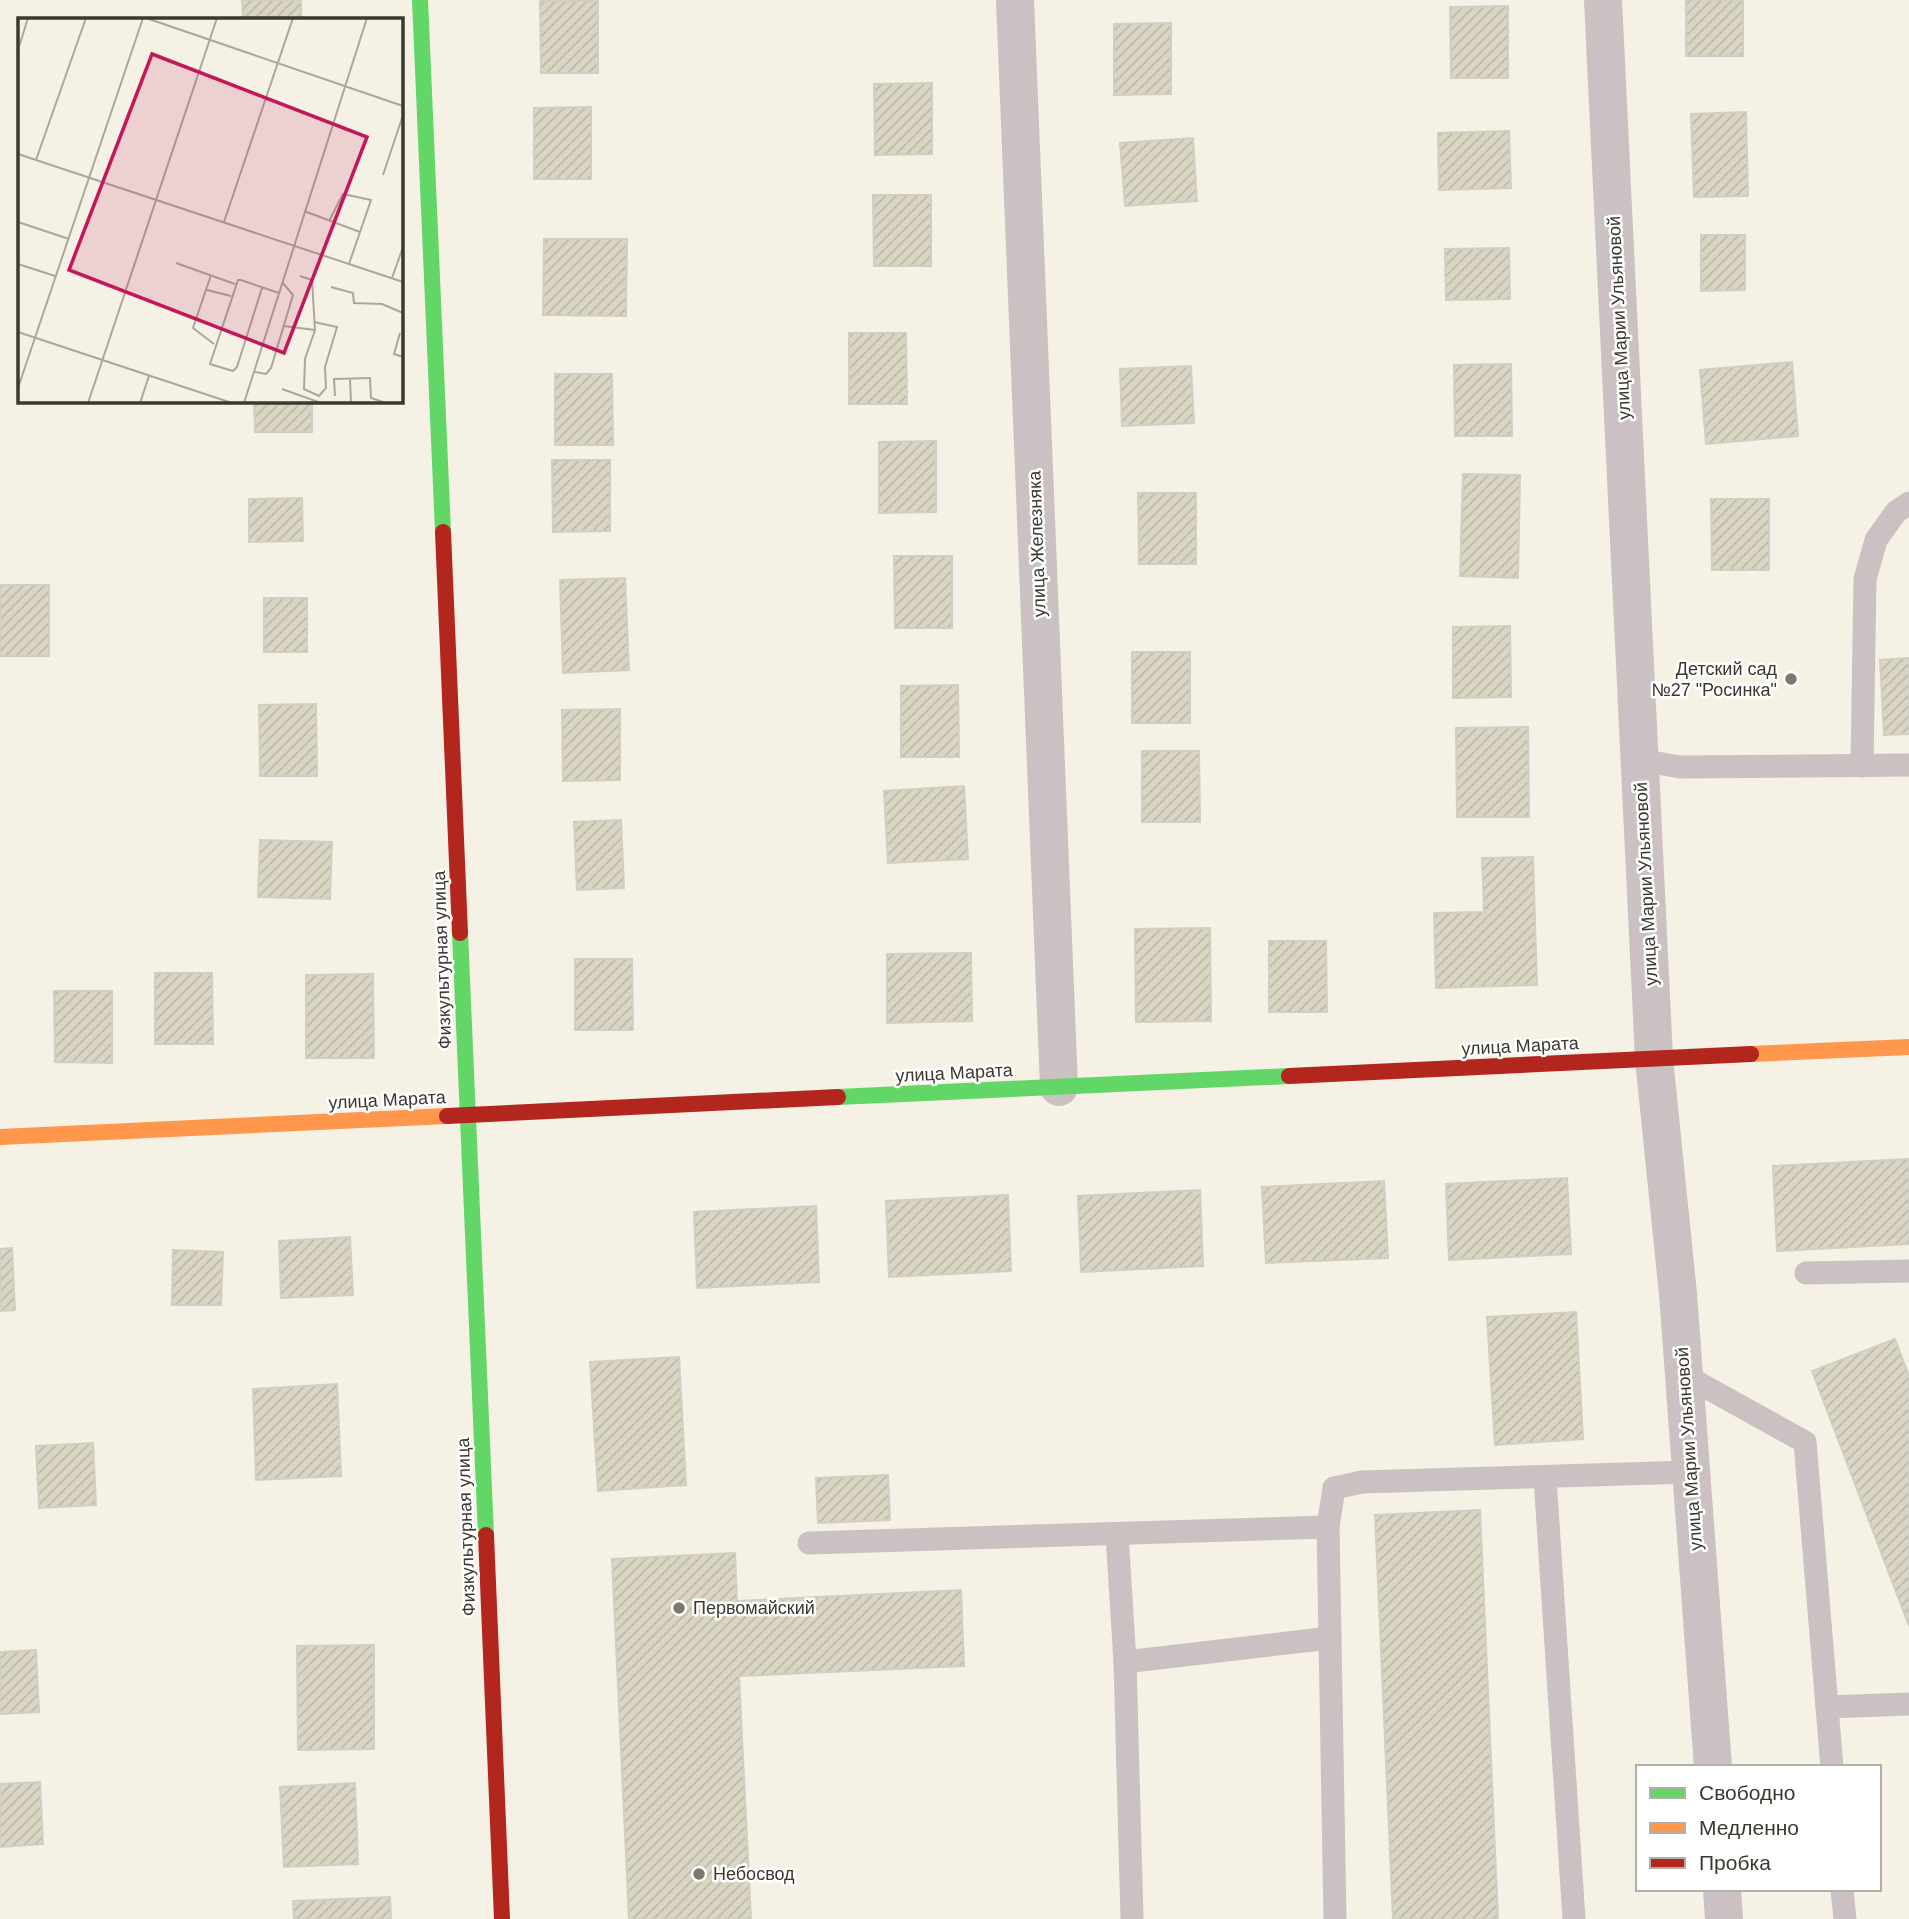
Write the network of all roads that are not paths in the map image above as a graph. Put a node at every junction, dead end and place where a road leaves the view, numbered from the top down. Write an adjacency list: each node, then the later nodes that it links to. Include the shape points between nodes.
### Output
1 (420, 0): 11 (street, Физкультурная улица)
2 (1015, 0): 10 (street, улица Железняка)
3 (1603, 0): 5 (street, улица Марии Ульяновой)
4 (1909, 503): 6 (lane, via 1896,512 1876,540 1866,579)
5 (1640, 760): 6 (lane, via 1680,767); 9 (street, улица Марии Ульяновой)
6 (1862, 765): 7 (lane)
7 (1909, 765)
8 (1909, 1047): 9 (street, улица Марата)
9 (1654, 1059): 10 (street, улица Марата); 15 (street, улица Марии Ульяновой)
10 (1059, 1087): 11 (street, улица Марата)
11 (468, 1115): 12 (street, улица Марата); 29 (street, Физкультурная улица)
12 (0, 1138)
13 (1909, 1271): 14 (lane)
14 (1805, 1273)
15 (1684, 1375): 16 (street, улица Марии Ульяновой); 24 (lane, via 1805,1442)
16 (1691, 1472): 17 (lane); 25 (street, улица Марии Ульяновой)
17 (1545, 1478): 18 (lane, via 1362,1482 1334,1488); 32 (lane)
18 (1328, 1527): 19 (lane); 21 (lane)
19 (1117, 1534): 20 (lane); 22 (lane)
20 (809, 1543)
21 (1330, 1638): 22 (lane); 31 (lane)
22 (1125, 1662): 30 (lane)
23 (1909, 1704): 24 (lane)
24 (1827, 1707): 26 (lane)
25 (1713, 1765)
26 (1832, 1765)
27 (1721, 1891): 33 (street)
28 (1842, 1891): 34 (lane)
29 (502, 1919)
30 (1132, 1919)
31 (1335, 1919)
32 (1574, 1919)
33 (1724, 1919)
34 (1845, 1919)

